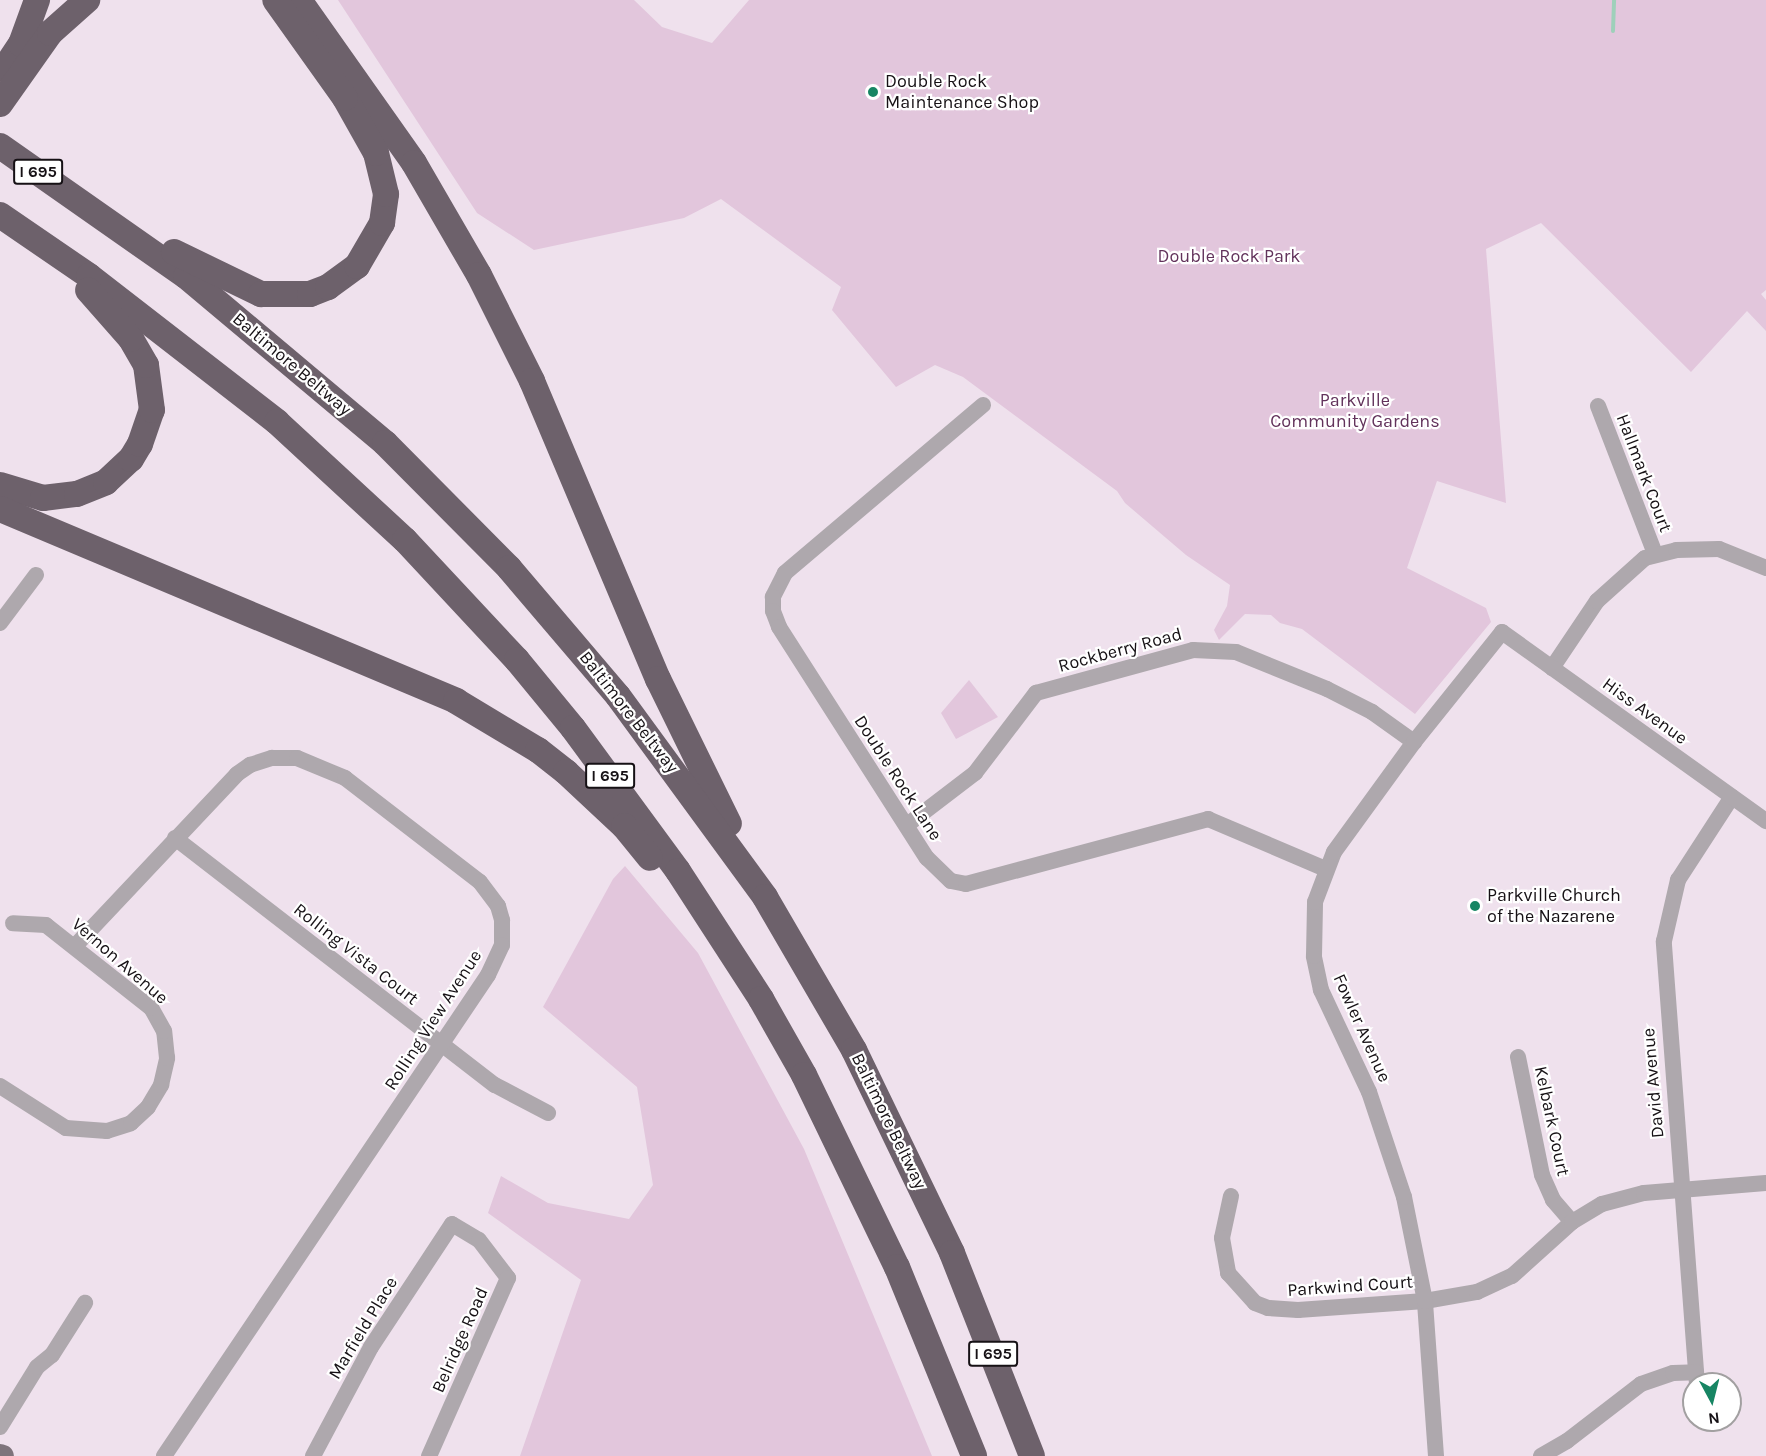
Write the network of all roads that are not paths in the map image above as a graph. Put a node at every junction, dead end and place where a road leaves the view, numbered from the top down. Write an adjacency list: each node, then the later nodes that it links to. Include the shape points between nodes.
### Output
1 (37, 0): 8 (highway)
2 (49, 0): 8 (main road)
3 (72, 0): 7 (main road)
4 (87, 0): 7 (highway)
5 (275, 0): 12 (highway, via 345,98 383,173 386,194 382,223 357,266 328,287 310,294 261,294 219,276)
6 (299, 0): 31 (highway, via 414,163 489,294 532,381 658,679)
7 (50, 33): 10 (highway)
8 (21, 44): 9 (highway)
9 (0, 74)
10 (0, 104)
11 (0, 146): 12 (highway, Baltimore Beltway / I 695)
12 (77, 199): 31 (highway, Baltimore Beltway / I 695, via 256,332 385,443 447,503 562,628 618,696)
13 (0, 215): 14 (highway, I 695)
14 (49, 249): 17 (highway, via 115,319 140,352 150,379 152,410 131,459 93,489 43,498); 38 (highway, I 695, via 213,369 277,422 405,540 517,660 626,796 709,917 761,999)
15 (983, 405): 28 (street, Double Rock Lane, via 785,573 773,597 779,627)
16 (1598, 406): 19 (street, Hallmark Court)
17 (0, 485)
18 (0, 509): 38 (highway, via 417,684 495,723 566,772 624,826 706,932 800,1076)
19 (1655, 554): 20 (street, via 1719,549); 24 (street, via 1612,584)
20 (1766, 567)
21 (36, 576): 22 (street)
22 (0, 623)
23 (1502, 632): 24 (street, Hiss Avenue); 25 (street, Fowler Avenue)
24 (1551, 668): 26 (street, Hiss Avenue)
25 (1414, 742): 28 (street, Rockberry Road, via 1372,712 1327,688 1236,652 1193,650 1036,693 975,773); 30 (street, Fowler Avenue)
26 (1732, 797): 27 (street, Hiss Avenue); 40 (street, David Avenue, via 1685,866 1665,923 1664,963)
27 (1766, 821)
28 (907, 825): 30 (street, Double Rock Lane, via 940,872 962,884 1208,819)
29 (176, 838): 33 (street, Rolling View Avenue); 34 (street, Rolling Vista Court); 34 (street, Rolling View Avenue, via 250,765 297,758 345,778 455,861 480,882 498,906 502,945 488,975)
30 (1326, 868): 44 (street, Fowler Avenue, via 1313,921 1317,975 1369,1092 1392,1157)
31 (765, 897): 54 (highway, Baltimore Beltway / I 695, via 855,1050 902,1144 952,1253)
32 (13, 923): 33 (street, Vernon Avenue, via 46,925)
33 (76, 945): 36 (street, Vernon Avenue, via 150,1008 161,1023 167,1058 155,1097 131,1123 117,1130 92,1133 66,1128)
34 (440, 1044): 37 (street, Rolling Vista Court, via 495,1085); 50 (street, Rolling View Avenue)
35 (1518, 1056): 42 (street, Kelbark Court, via 1542,1175 1553,1200)
36 (0, 1086)
37 (548, 1113)
38 (851, 1166): 53 (highway, I 695)
39 (1766, 1183): 40 (street, Parkwind Court)
40 (1682, 1190): 42 (street, Parkwind Court, via 1615,1199); 46 (street, David Avenue)
41 (1231, 1196): 44 (street, Parkwind Court, via 1222,1223 1224,1262 1234,1284 1255,1303 1298,1310)
42 (1572, 1222): 44 (street, Parkwind Court, via 1512,1276 1477,1292)
43 (452, 1224): 51 (street, Marfield Place, via 371,1347); 52 (street, Belridge Road, via 479,1240 508,1278)
44 (1425, 1301): 55 (street, Fowler Avenue)
45 (85, 1303): 48 (street, via 52,1355 37,1367)
46 (1696, 1372)
47 (1682, 1375): 49 (street, via 1673,1373 1641,1384)
48 (0, 1427)
49 (1552, 1454)
50 (164, 1456)
51 (313, 1456)
52 (429, 1456)
53 (974, 1456)
54 (1032, 1456)
55 (1436, 1456)

